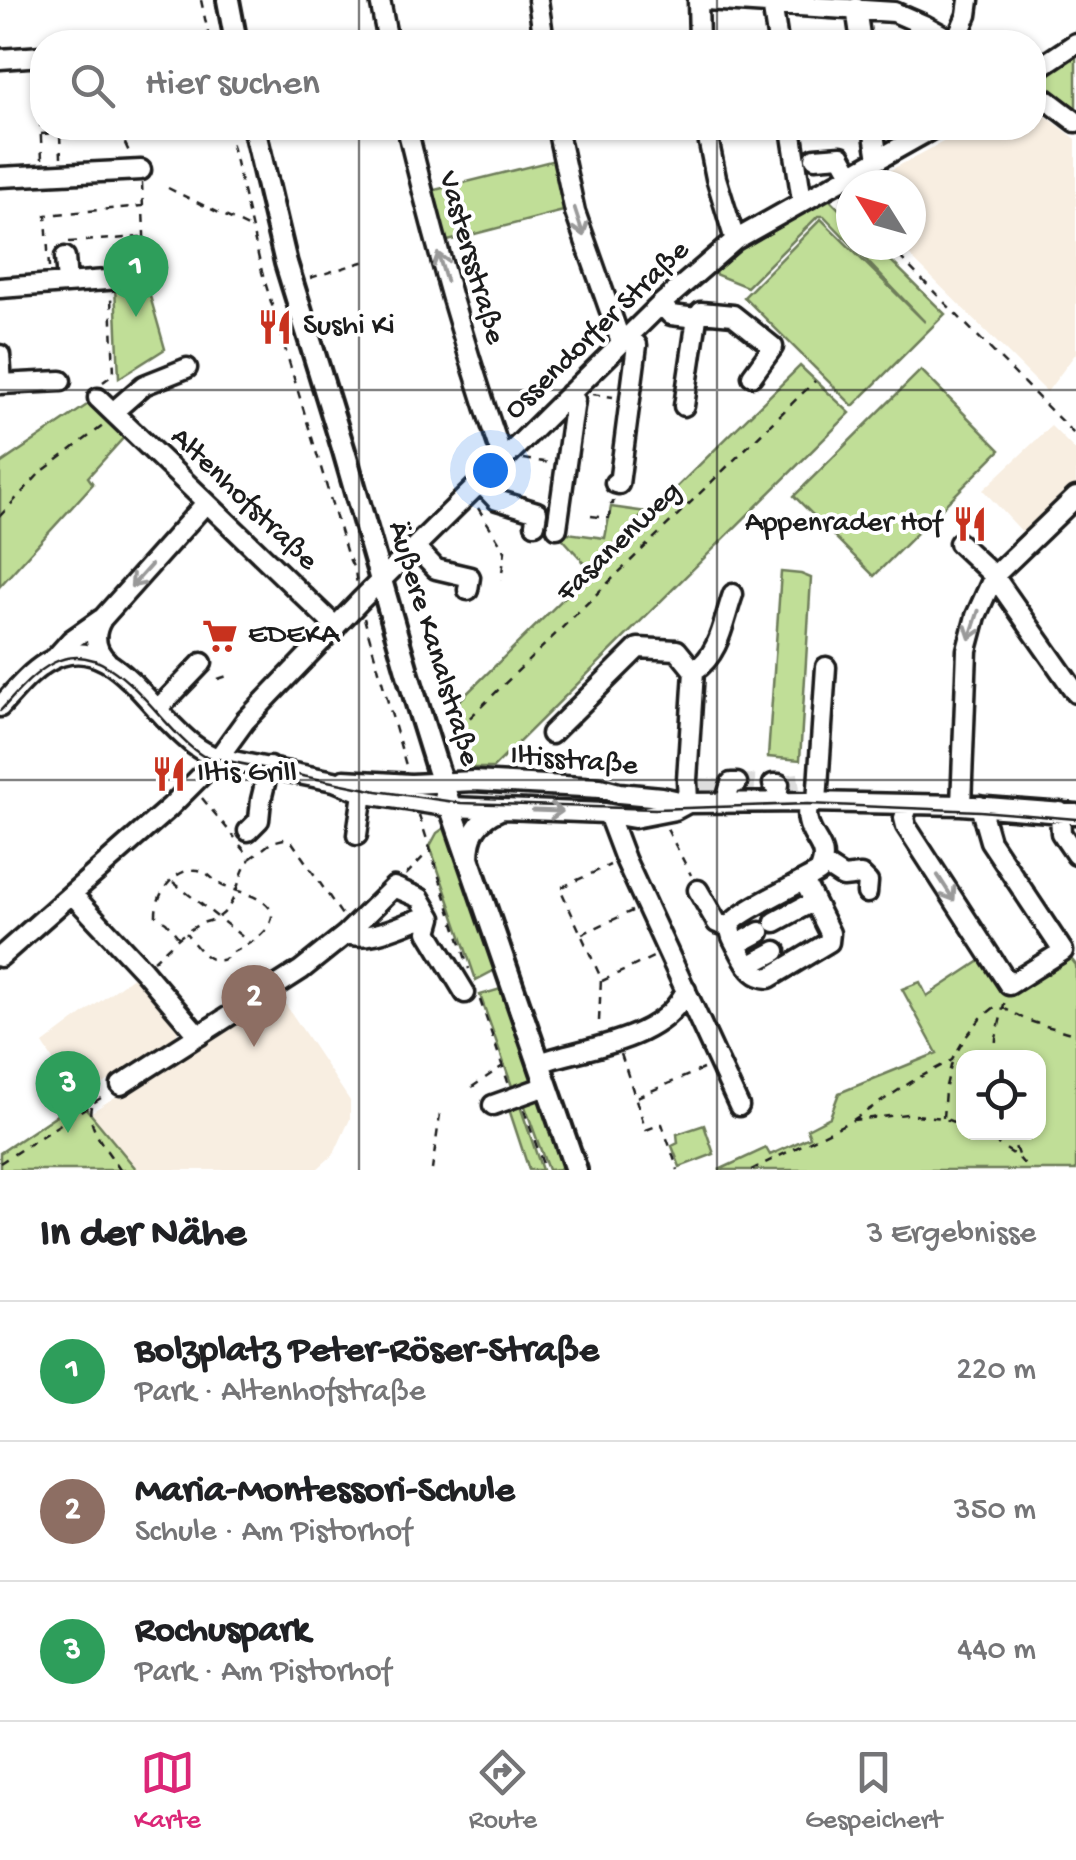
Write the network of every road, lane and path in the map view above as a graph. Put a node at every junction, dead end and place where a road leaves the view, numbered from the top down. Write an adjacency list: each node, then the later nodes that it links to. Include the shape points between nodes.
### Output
1 (201, 0): 10 (path)
2 (228, 0): 11 (main road)
3 (380, 0): 12 (street)
4 (538, 0): 13 (street)
5 (698, 0): 14 (street)
6 (706, 0): 8 (street)
7 (969, 0): 18 (street)
8 (772, 3): 9 (street); 15 (street)
9 (856, 8): 16 (street); 17 (street, via 894,12)
10 (207, 30)
11 (234, 30)
12 (386, 30)
13 (542, 30)
14 (698, 30)
15 (776, 30)
16 (859, 30)
17 (931, 30)
18 (961, 30)
19 (1076, 44): 22 (street)
20 (30, 57): 21 (street)
21 (0, 59)
22 (1046, 63)
23 (1046, 99): 24 (street)
24 (1076, 122)
25 (42, 140): 41 (path)
26 (58, 140): 41 (path)
27 (124, 140): 38 (path)
28 (231, 140): 47 (path)
29 (257, 140): 87 (main road, Äußere Kanalstraße, via 286,264)
30 (409, 140): 73 (street, Vastersstraße, one-way to 30, via 476,381)
31 (560, 140): 60 (street, one-way to 60, via 575,212)
32 (708, 140): 49 (street)
33 (793, 140): 45 (street)
34 (875, 140): 37 (street)
35 (912, 140): 37 (street, Ossendorfer Straße)
36 (815, 158): 39 (street, via 841,156)
37 (878, 159): 40 (street, Ossendorfer Straße)
38 (141, 170): 41 (street); 46 (path)
39 (849, 170)
40 (858, 170)
41 (47, 173): 42 (street)
42 (0, 174)
43 (836, 182): 45 (street, Ossendorfer Straße)
44 (168, 188): 47 (path)
45 (802, 201): 49 (street, Ossendorfer Straße)
46 (143, 206): 48 (path); 56 (path, via 46,215)
47 (251, 229): 90 (path)
48 (144, 237): 50 (path); 53 (path)
49 (735, 240): 58 (street, Ossendorfer Straße)
50 (63, 249): 56 (street)
51 (903, 260): 72 (path)
52 (366, 261): 55 (path)
53 (146, 277): 54 (street)
54 (111, 280): 56 (street); 68 (path, via 114,374)
55 (303, 280)
56 (58, 284): 57 (street)
57 (0, 288)
58 (661, 304): 59 (street, via 671,314); 60 (street, Ossendorfer Straße)
59 (697, 318): 63 (street, via 701,312 732,315 773,347); 70 (street)
60 (624, 338): 67 (street, Ossendorfer Straße); 69 (street, via 637,345)
61 (0, 355): 66 (street)
62 (187, 368): 71 (street, via 144,385)
63 (752, 376)
64 (62, 381): 66 (street)
65 (815, 381): 106 (path, Fasanenweg, via 454,734)
66 (1, 384)
67 (573, 390): 69 (path); 73 (street, Ossendorfer Straße); 74 (street)
68 (94, 394): 71 (street, Altenhofstraße)
69 (630, 400): 75 (street)
70 (684, 406)
71 (115, 414): 78 (street, Altenhofstraße); 79 (path, via 40,472)
72 (1076, 436)
73 (506, 456): 74 (path); 76 (street, Ossendorfer Straße)
74 (566, 465): 82 (street)
75 (616, 484): 80 (path, via 609,518)
76 (474, 489): 81 (street, via 537,512); 84 (street, Ossendorfer Straße); 86 (path, via 505,551)
77 (1076, 497): 85 (street)
78 (206, 504): 91 (street, one-way to 91); 92 (street, Altenhofstraße)
79 (0, 516)
80 (591, 516)
81 (535, 524)
82 (557, 528)
83 (959, 543): 85 (street)
84 (415, 547): 87 (street, Ossendorfer Straße); 88 (street, via 436,569 470,577)
85 (994, 576): 102 (street); 119 (street, one-way to 119, via 966,650)
86 (501, 580)
87 (381, 581): 90 (street, Ossendorfer Straße); 106 (main road, Äußere Kanalstraße)
88 (468, 590)
89 (733, 594): 97 (street, via 714,652)
90 (360, 601): 92 (street, Ossendorfer Straße); 101 (path)
91 (102, 619): 93 (street); 94 (street, via 96,642)
92 (336, 627): 107 (street, Ossendorfer Straße)
93 (54, 659): 94 (street, via 84,653); 103 (street)
94 (107, 661): 104 (street)
95 (202, 664): 104 (street)
96 (826, 668): 114 (street)
97 (694, 672): 105 (street, via 678,650 638,648); 115 (street)
98 (227, 676): 99 (path)
99 (218, 680)
100 (396, 688): 101 (path)
101 (386, 692): 112 (path)
102 (1076, 694)
103 (1, 702)
104 (157, 710): 107 (street, via 196,748)
105 (552, 734)
106 (436, 743): 110 (street, via 452,771); 111 (main road, Äußere Kanalstraße)
107 (218, 758): 108 (street, Iltisstraße); 113 (street, Ossendorfer Straße)
108 (269, 767): 109 (street, Iltisstraße); 125 (street, via 259,820)
109 (334, 781): 112 (street, Iltisstraße); 116 (street, Iltisstraße)
110 (474, 781): 111 (street, Iltisstraße); 115 (street, Iltisstraße, via 661,797)
111 (442, 782): 112 (street, Iltisstraße); 120 (main road, Äußere Kanalstraße)
112 (411, 784)
113 (192, 786): 129 (path); 139 (street, Ossendorfer Straße)
114 (788, 786): 115 (street, Iltisstraße); 117 (street); 117 (street, Iltisstraße)
115 (712, 791): 124 (street, Iltisstraße)
116 (363, 793): 120 (street, Iltisstraße); 126 (street)
117 (813, 802): 118 (street, Iltisstraße); 132 (street, via 808,822)
118 (909, 804): 119 (street, Iltisstraße); 156 (street, one-way to 156, via 906,826)
119 (970, 806): 122 (street, Iltisstraße); 156 (street, via 1063,951)
120 (451, 807): 121 (street, Iltisstraße); 131 (main road, Äußere Kanalstraße)
121 (500, 810): 123 (street, Iltisstraße, one-way to 123); 131 (street, via 473,833)
122 (1068, 813): 128 (street, via 1061,832)
123 (608, 814): 124 (street, Iltisstraße); 130 (street, Iltisstraße)
124 (660, 814): 137 (path)
125 (248, 832)
126 (357, 836)
127 (430, 850): 135 (path)
128 (1076, 855)
129 (252, 858): 136 (path); 144 (path, via 279,840 292,842)
130 (626, 858): 141 (street, Iltisstraße); 146 (path, via 560,888)
131 (469, 860): 167 (main road, Äußere Kanalstraße)
132 (823, 864): 134 (street); 138 (street, via 844,877 861,875)
133 (172, 881): 136 (path, via 201,870); 142 (path); 148 (path, via 158,896 155,912)
134 (804, 881): 140 (street); 147 (street, via 740,914)
135 (394, 887): 144 (street); 158 (street, via 420,898 432,918 428,932)
136 (237, 889): 142 (path); 149 (path, via 260,899 271,914)
137 (698, 890): 147 (street)
138 (867, 893)
139 (72, 894): 152 (street, Ossendorfer Straße); 154 (street)
140 (814, 901): 147 (street, via 768,927); 153 (street, via 830,933 825,946 769,978)
141 (647, 904): 146 (path); 150 (street, Iltisstraße)
142 (218, 917): 145 (path); 149 (path)
143 (422, 918): 144 (street, via 358,937)
144 (349, 932): 162 (street)
145 (186, 933): 148 (path); 149 (path, via 216,960)
146 (582, 934): 155 (path)
147 (734, 936): 153 (street)
148 (179, 938): 154 (path)
149 (250, 943)
150 (668, 950): 155 (path); 157 (street, Iltisstraße)
151 (776, 951): 153 (street)
152 (0, 957)
153 (748, 966)
154 (143, 970): 162 (street)
155 (602, 980): 160 (path)
156 (1008, 985): 159 (path)
157 (686, 990): 163 (street, via 661,1022); 166 (street, Iltisstraße)
158 (466, 993)
159 (1003, 1008): 161 (path); 164 (path); 165 (path, via 981,1018)
160 (599, 1021)
161 (1076, 1035)
162 (199, 1036): 169 (street)
163 (617, 1040): 167 (street); 172 (path)
164 (996, 1050)
165 (952, 1060): 177 (path); 178 (path)
166 (718, 1062): 172 (path); 175 (street, Iltisstraße)
167 (539, 1063): 170 (main road, Äußere Kanalstraße)
168 (503, 1066): 171 (path)
169 (120, 1085): 173 (path)
170 (546, 1086): 174 (street); 184 (main road, Äußere Kanalstraße)
171 (472, 1088)
172 (637, 1097): 187 (path, via 646,1130 662,1124)
173 (91, 1105): 183 (path); 185 (path, via 88,1115)
174 (493, 1105)
175 (740, 1106)
176 (440, 1114): 186 (path)
177 (943, 1118): 178 (path); 179 (path)
178 (853, 1120): 188 (path)
179 (956, 1123)
180 (992, 1140): 182 (path)
181 (1013, 1140): 182 (path)
182 (1018, 1156): 189 (path)
183 (0, 1163)
184 (574, 1169)
185 (120, 1170)
186 (432, 1170)
187 (678, 1170)
188 (751, 1170)
189 (1029, 1170)

